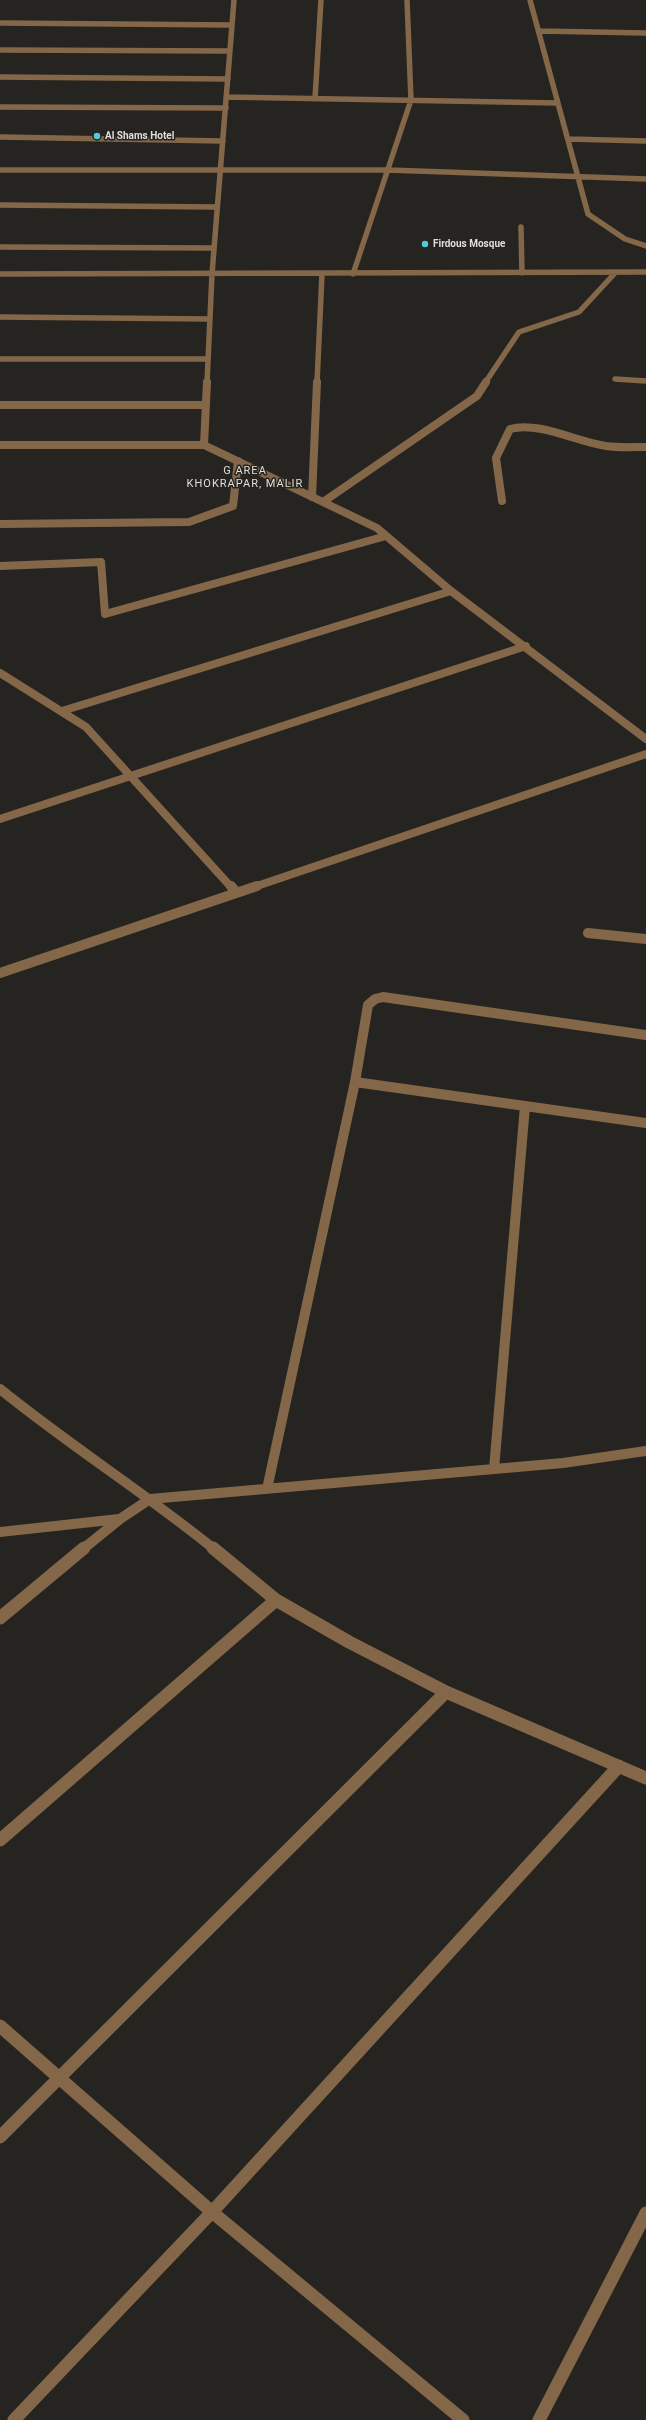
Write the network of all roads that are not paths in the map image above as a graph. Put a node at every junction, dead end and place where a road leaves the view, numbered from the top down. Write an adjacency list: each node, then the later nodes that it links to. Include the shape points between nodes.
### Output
1 (234, 0): 6 (street)
2 (321, 0): 14 (street)
3 (407, 0): 15 (street)
4 (530, 0): 7 (street)
5 (0, 23): 6 (street)
6 (232, 25): 10 (street)
7 (539, 31): 8 (street); 16 (street)
8 (646, 33)
9 (0, 50): 10 (street)
10 (230, 51): 12 (street)
11 (0, 77): 12 (street)
12 (228, 79): 13 (street)
13 (226, 97): 14 (street); 18 (street)
14 (315, 99): 15 (street)
15 (411, 100): 16 (street); 24 (street)
16 (558, 103): 20 (street)
17 (0, 107): 18 (street)
18 (226, 108): 21 (street)
19 (0, 137): 21 (street)
20 (568, 139): 22 (street); 26 (street)
21 (223, 141): 25 (street)
22 (646, 141)
23 (0, 170): 25 (street)
24 (388, 170): 25 (street); 26 (street); 40 (street)
25 (221, 171): 29 (street)
26 (578, 175): 27 (street); 31 (street, via 588,214 625,239)
27 (646, 179)
28 (0, 205): 29 (street)
29 (218, 207): 33 (street)
30 (521, 227): 36 (street)
31 (646, 246)
32 (0, 247): 33 (street)
33 (214, 248): 38 (street)
34 (615, 272): 35 (street); 36 (street); 55 (street, via 579,312 519,332 478,396)
35 (646, 272)
36 (522, 273): 40 (street)
37 (0, 274): 38 (street)
38 (212, 274): 39 (street); 42 (street)
39 (322, 274): 40 (street); 53 (street)
40 (353, 274)
41 (0, 317): 42 (street)
42 (210, 319): 44 (street)
43 (0, 359): 44 (street)
44 (208, 359): 48 (street)
45 (615, 378): 46 (street)
46 (646, 381)
47 (0, 405): 48 (street)
48 (206, 406): 50 (street)
49 (0, 445): 50 (street)
50 (204, 445): 52 (street)
51 (646, 447): 54 (street, via 606,446 554,432 510,429 496,458)
52 (238, 461): 53 (street); 56 (street, via 232,506 189,522)
53 (312, 497): 55 (street)
54 (502, 501)
55 (323, 502): 57 (street, via 377,528)
56 (0, 524)
57 (386, 536): 58 (street, via 105,614 100,562); 59 (street)
58 (0, 566)
59 (451, 591): 60 (street); 62 (street)
60 (526, 646): 63 (street); 65 (street)
61 (0, 674): 62 (street)
62 (62, 711): 65 (street, via 86,727)
63 (646, 739)
64 (646, 754): 67 (street)
65 (130, 776): 66 (street); 67 (street)
66 (0, 819)
67 (236, 892): 70 (street)
68 (588, 934): 69 (street)
69 (646, 939)
70 (0, 973)
71 (646, 1035): 72 (street, via 383,997 368,1005)
72 (355, 1082): 73 (street); 78 (street)
73 (525, 1106): 74 (street); 77 (street)
74 (646, 1123)
75 (0, 1389): 79 (street)
76 (646, 1451): 77 (street, via 563,1463)
77 (494, 1469): 78 (street)
78 (267, 1489): 79 (street)
79 (150, 1499): 80 (street); 82 (street)
80 (120, 1519): 81 (street); 83 (street)
81 (0, 1532)
82 (276, 1600): 84 (street, via 348,1642); 87 (street)
83 (0, 1618)
84 (446, 1692): 85 (street); 89 (street)
85 (619, 1766): 86 (street); 91 (street)
86 (646, 1778)
87 (0, 1840)
88 (0, 2026): 89 (street)
89 (58, 2077): 90 (street); 91 (street)
90 (0, 2137)
91 (212, 2212): 93 (street); 94 (street)
92 (646, 2214): 95 (street)
93 (14, 2420)
94 (463, 2420)
95 (539, 2420)

